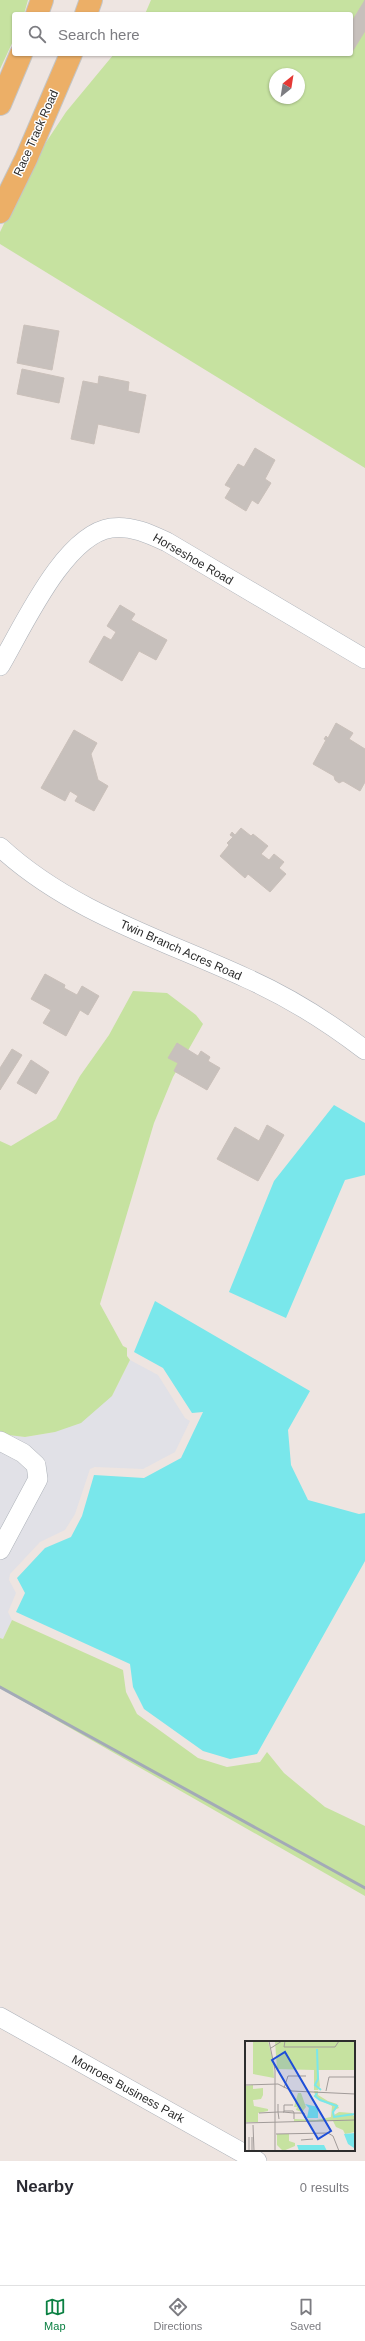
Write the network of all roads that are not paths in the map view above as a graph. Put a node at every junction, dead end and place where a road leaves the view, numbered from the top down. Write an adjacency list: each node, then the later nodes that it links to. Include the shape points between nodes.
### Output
1 (42, 0): 3 (main road)
2 (91, 0): 4 (main road)
3 (38, 12)
4 (87, 12)
5 (21, 56): 7 (main road)
6 (70, 56): 8 (main road, Race Track Road)
7 (0, 104)
8 (0, 212)
9 (365, 659): 10 (street, Horseshoe Road, via 167,542 146,532 129,528 111,528 83,541 58,567)
10 (0, 666)
11 (0, 847): 12 (street, Twin Branch Acres Road, via 39,879 69,898 103,916 275,992 317,1015)
12 (365, 1050)
13 (0, 1441): 14 (street, via 23,1453 36,1465 38,1479)
14 (0, 1550)
15 (0, 2018): 16 (street, Monroes Business Park)
16 (257, 2161)

